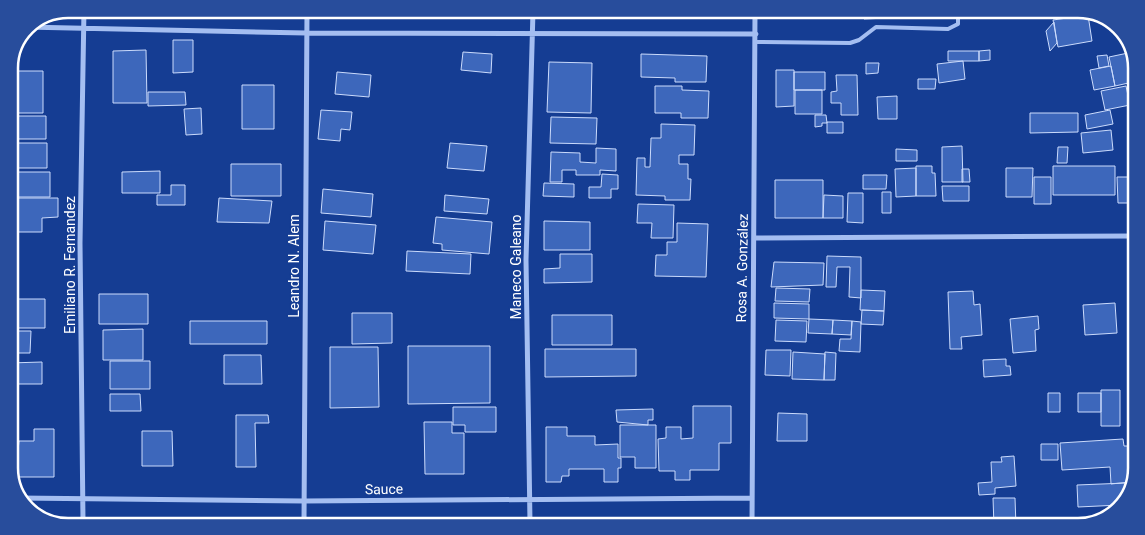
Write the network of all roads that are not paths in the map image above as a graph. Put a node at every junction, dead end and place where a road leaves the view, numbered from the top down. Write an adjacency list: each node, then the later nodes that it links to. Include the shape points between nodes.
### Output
1 (84, 18): 7 (street, Emiliano R. Fernandez)
2 (307, 18): 8 (street, Leandro N. Alem)
3 (533, 18): 9 (street, Maneco Galeano)
4 (755, 18): 10 (street, Rosa A. González)
5 (958, 18): 11 (lane, via 954,28 876,27 850,43)
6 (38, 27): 7 (street)
7 (84, 27): 8 (street); 16 (street, Emiliano R. Fernandez, via 80,244)
8 (306, 32): 9 (street); 17 (street, Leandro N. Alem)
9 (532, 32): 10 (street); 18 (street, Maneco Galeano, via 526,260)
10 (756, 34): 11 (street, Rosa A. González)
11 (756, 42): 13 (street, Rosa A. González)
12 (1127, 236): 13 (street)
13 (754, 238): 15 (street, Rosa A. González)
14 (29, 498): 16 (street, Sauce)
15 (751, 498): 18 (street, Sauce); 22 (street, Rosa A. González)
16 (83, 499): 17 (street, Sauce); 19 (street, Emiliano R. Fernandez)
17 (304, 501): 18 (street, Sauce); 20 (street, Leandro N. Alem)
18 (530, 501): 21 (street, Maneco Galeano)
19 (83, 518)
20 (304, 518)
21 (530, 518)
22 (752, 518)

